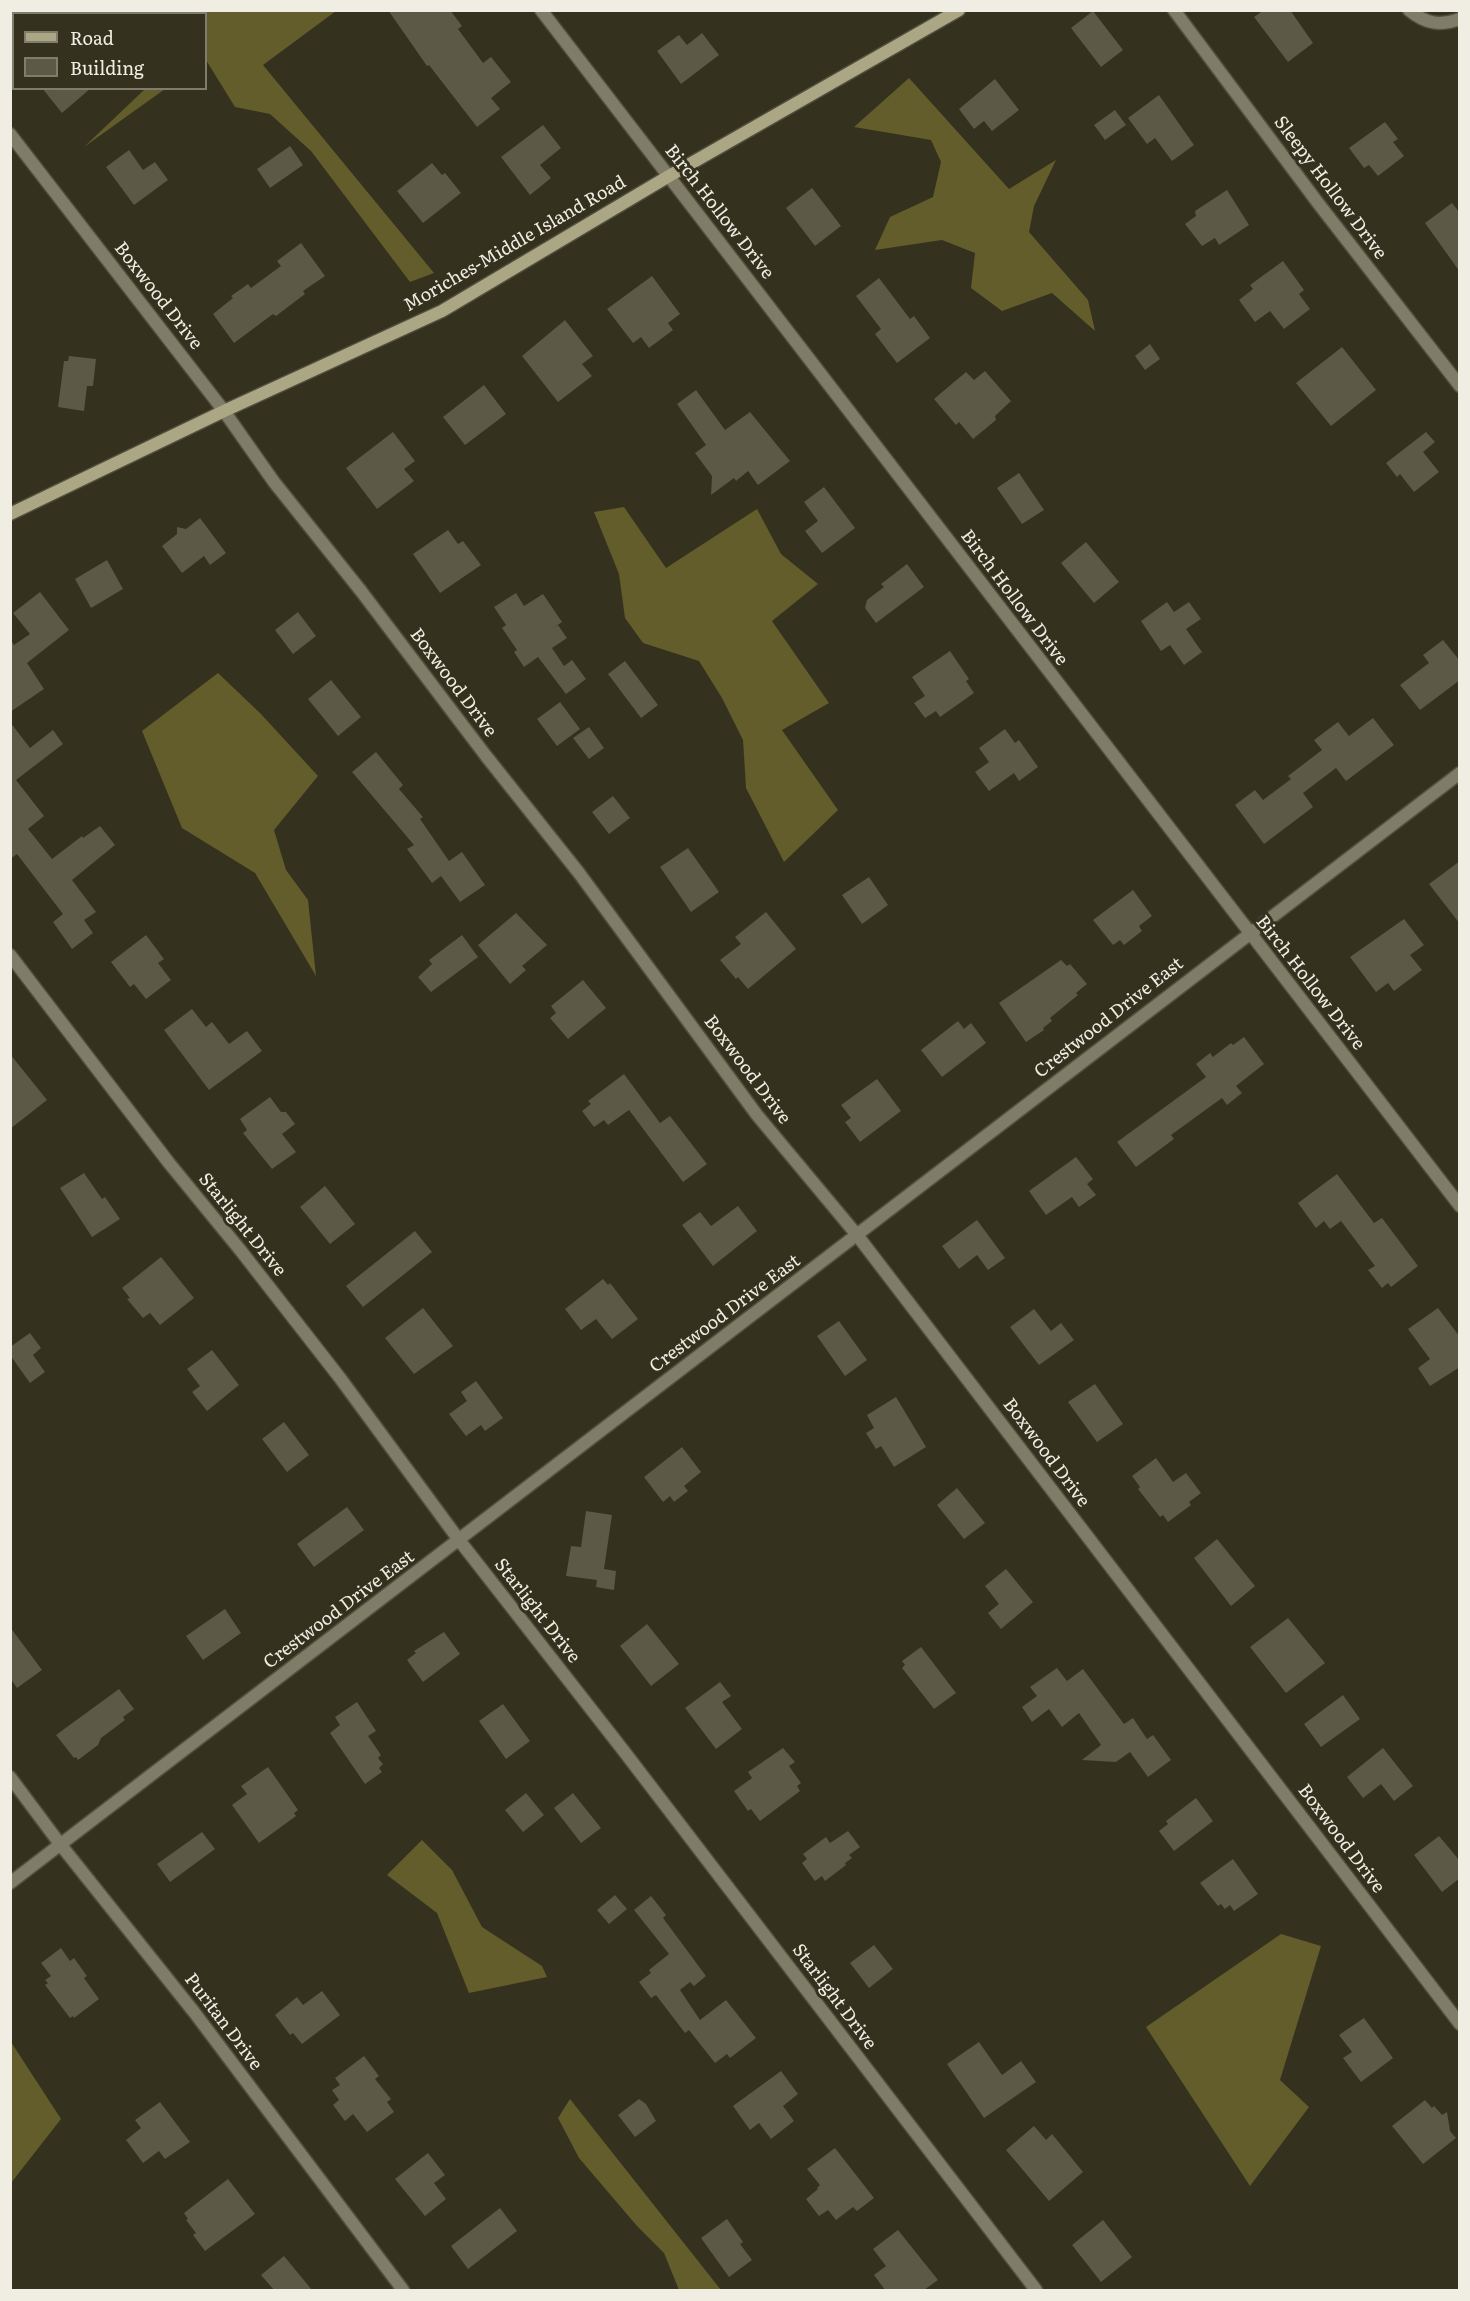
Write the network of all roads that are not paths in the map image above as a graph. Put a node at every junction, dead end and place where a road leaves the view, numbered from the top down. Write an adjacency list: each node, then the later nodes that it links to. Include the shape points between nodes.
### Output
1 (541, 10): 7 (street, Birch Hollow Drive)
2 (958, 10): 7 (main road, Moriches-Middle Island Road)
3 (1174, 10): 8 (street, Sleepy Hollow Drive)
4 (1409, 10): 5 (street, via 1421,20 1446,24)
5 (1460, 19)
6 (10, 134): 9 (street, Boxwood Drive)
7 (669, 176): 9 (main road, Moriches-Middle Island Road, via 442,311); 12 (street, Birch Hollow Drive)
8 (1460, 386)
9 (224, 411): 10 (main road, Moriches-Middle Island Road); 15 (street, Boxwood Drive, via 274,482 579,873 757,1116)
10 (10, 514)
11 (1460, 773): 12 (street, Crestwood Drive East)
12 (1248, 933): 14 (street, Birch Hollow Drive); 15 (street, Crestwood Drive East)
13 (10, 955): 16 (street, Starlight Drive, via 340,1378)
14 (1460, 1206)
15 (857, 1235): 16 (street, Crestwood Drive East); 20 (street, Boxwood Drive)
16 (459, 1540): 18 (street, Crestwood Drive East); 22 (street, Starlight Drive)
17 (10, 1778): 18 (street, Puritan Drive)
18 (60, 1844): 19 (street, Crestwood Drive East); 21 (street, Puritan Drive, via 194,2012)
19 (10, 1883)
20 (1460, 2024)
21 (403, 2290)
22 (1036, 2290)

